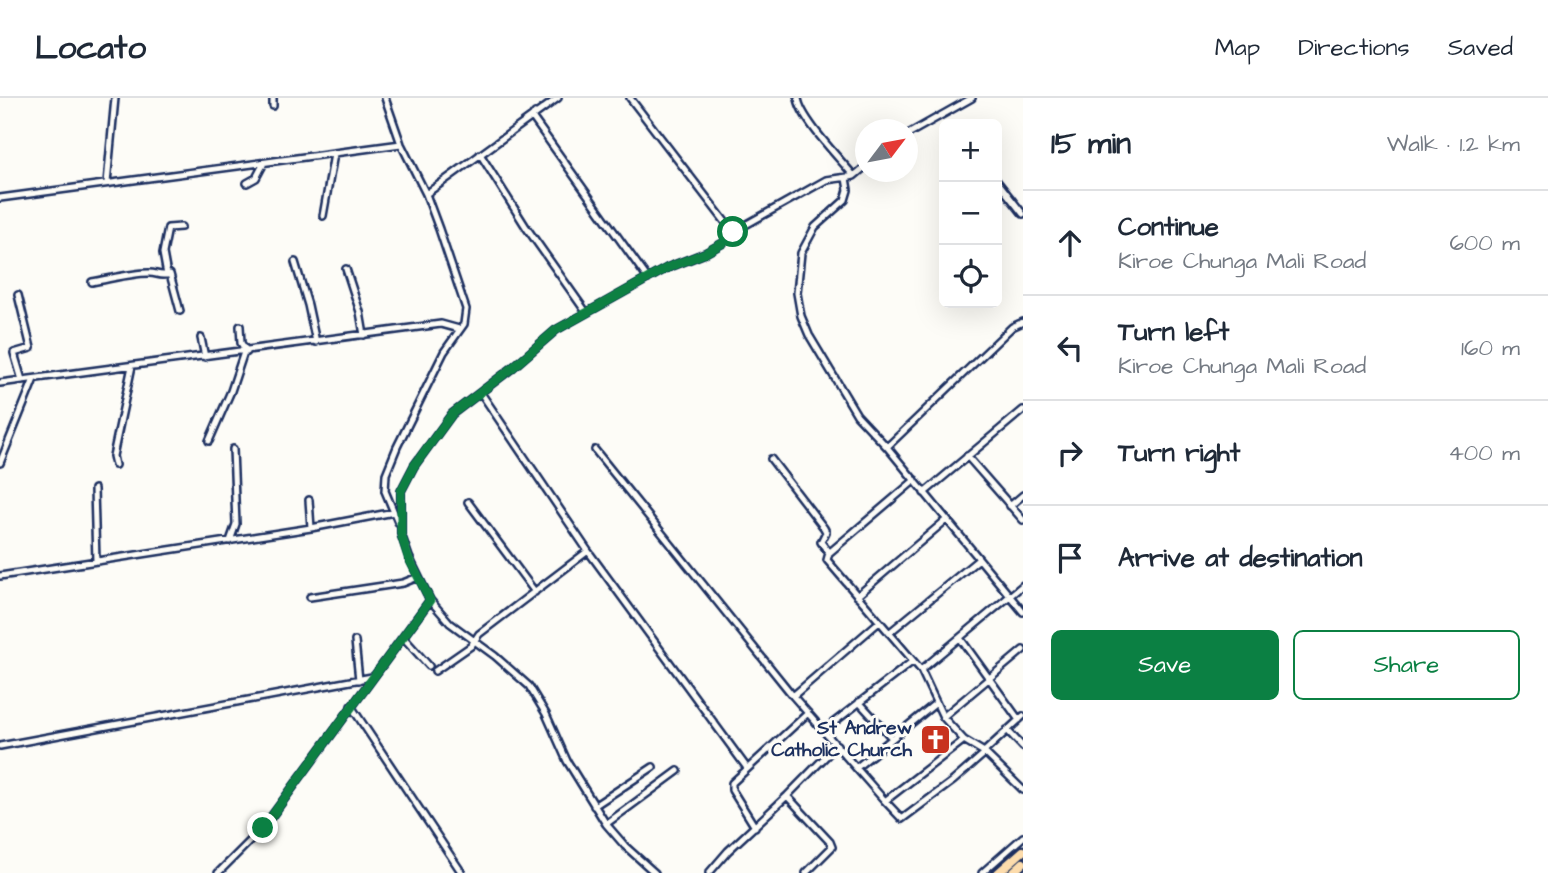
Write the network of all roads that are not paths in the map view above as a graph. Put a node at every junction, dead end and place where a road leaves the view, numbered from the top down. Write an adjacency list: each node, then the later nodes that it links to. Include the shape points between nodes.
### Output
1 (115, 98): 17 (street)
2 (273, 98): 8 (street)
3 (385, 98): 11 (street)
4 (558, 98): 9 (street)
5 (630, 98): 24 (street)
6 (798, 98): 15 (street, via 819,134)
7 (972, 98): 10 (street)
8 (273, 106)
9 (535, 113): 13 (street); 28 (street, via 532,117)
10 (918, 128)
11 (401, 144): 12 (street); 19 (street)
12 (334, 154): 14 (street); 22 (street)
13 (480, 154): 19 (street); 32 (street)
14 (264, 163): 17 (street); 18 (street)
15 (854, 176): 24 (street, via 826,180); 48 (street, via 846,178 845,200 808,238 801,253 797,293 809,335 846,398)
16 (998, 182): 21 (street)
17 (107, 183): 20 (street)
18 (247, 183)
19 (426, 194): 35 (street, via 466,309)
20 (0, 198)
21 (1023, 214)
22 (323, 216)
23 (181, 227): 27 (street, via 168,228 163,253)
24 (733, 232): 28 (street, via 705,253)
25 (295, 261): 38 (street)
26 (345, 269): 36 (street)
27 (167, 275): 29 (street); 31 (street)
28 (648, 279): 32 (street)
29 (92, 282)
30 (18, 295): 43 (street, via 31,348 14,353)
31 (180, 312)
32 (586, 312): 45 (street, via 556,330)
33 (1023, 322): 48 (street, via 1012,327)
34 (240, 326): 39 (street)
35 (460, 329): 36 (street, via 441,324); 62 (street, via 444,352 386,474 385,491)
36 (363, 335): 38 (street)
37 (201, 338): 40 (street)
38 (316, 342): 39 (street)
39 (246, 352): 40 (street); 47 (street)
40 (205, 357): 41 (street)
41 (132, 366): 42 (street); 54 (street)
42 (34, 379): 43 (street); 53 (street)
43 (22, 380): 44 (street)
44 (0, 383)
45 (481, 393): 65 (street, via 452,414 414,466 401,491); 68 (street)
46 (1023, 410): 51 (street)
47 (209, 441)
48 (887, 447): 55 (street)
49 (233, 449): 67 (street, via 236,524)
50 (595, 450): 95 (street)
51 (967, 456): 57 (street); 61 (street)
52 (771, 459): 69 (street, via 824,528 821,542)
53 (1, 463)
54 (115, 465)
55 (915, 480): 57 (street); 69 (street)
56 (94, 489): 71 (street)
57 (924, 493): 63 (street)
58 (1023, 495): 61 (street)
59 (309, 500): 66 (street)
60 (468, 502): 75 (street)
61 (1010, 506): 64 (street)
62 (394, 512): 65 (street); 66 (street)
63 (946, 520): 70 (street); 76 (street)
64 (1023, 520)
65 (400, 527): 73 (street)
66 (312, 528): 67 (street)
67 (230, 541): 71 (street)
68 (588, 551): 75 (street); 111 (street)
69 (830, 553): 76 (street, via 827,560)
70 (979, 559): 78 (street); 82 (street)
71 (96, 561): 72 (street)
72 (0, 576)
73 (418, 578): 77 (street); 79 (street)
74 (1023, 585): 78 (street)
75 (535, 592): 86 (street)
76 (857, 596): 81 (street)
77 (310, 597)
78 (1010, 597): 80 (street); 84 (street)
79 (430, 600): 83 (street); 86 (street, via 450,624)
80 (1023, 612)
81 (879, 622): 82 (street); 95 (street)
82 (889, 633): 88 (street)
83 (402, 637): 89 (street); 92 (street)
84 (960, 638): 90 (street); 93 (street)
85 (355, 641): 94 (street)
86 (474, 641): 91 (street); 117 (street, via 535,694)
87 (1023, 650): 93 (street)
88 (913, 661): 90 (street); 96 (street)
89 (429, 666)
90 (921, 670): 97 (street)
91 (435, 671)
92 (372, 677): 94 (street); 98 (street)
93 (988, 678): 100 (street); 101 (street)
94 (359, 680): 107 (street)
95 (793, 696): 99 (street)
96 (859, 702): 102 (street); 104 (street)
97 (936, 704): 100 (street); 104 (street)
98 (351, 706): 123 (street, via 263,828); 124 (street)
99 (808, 713): 102 (street); 111 (street)
100 (943, 717): 105 (street)
101 (1021, 718): 103 (street)
102 (824, 730): 106 (street)
103 (1007, 730): 108 (street); 109 (street)
104 (892, 738): 112 (street)
105 (964, 740): 109 (street); 116 (street)
106 (837, 745): 112 (street); 115 (street)
107 (0, 746)
108 (1023, 747)
109 (985, 753): 114 (street); 116 (street, via 902,819)
110 (653, 767): 117 (street)
111 (747, 768): 119 (street, via 731,786)
112 (856, 768): 116 (street)
113 (678, 771): 118 (street)
114 (1023, 790)
115 (787, 796): 119 (street); 127 (street, via 831,844 831,850)
116 (885, 801)
117 (594, 806): 118 (street)
118 (606, 824): 125 (street)
119 (755, 827): 126 (street)
120 (1023, 837): 128 (street)
121 (1023, 851): 129 (highway)
122 (1023, 866): 130 (highway); 131 (street)
123 (218, 873)
124 (461, 873)
125 (656, 873)
126 (709, 873)
127 (806, 873)
128 (982, 873)
129 (998, 873)
130 (1012, 873)
131 (1017, 873)

